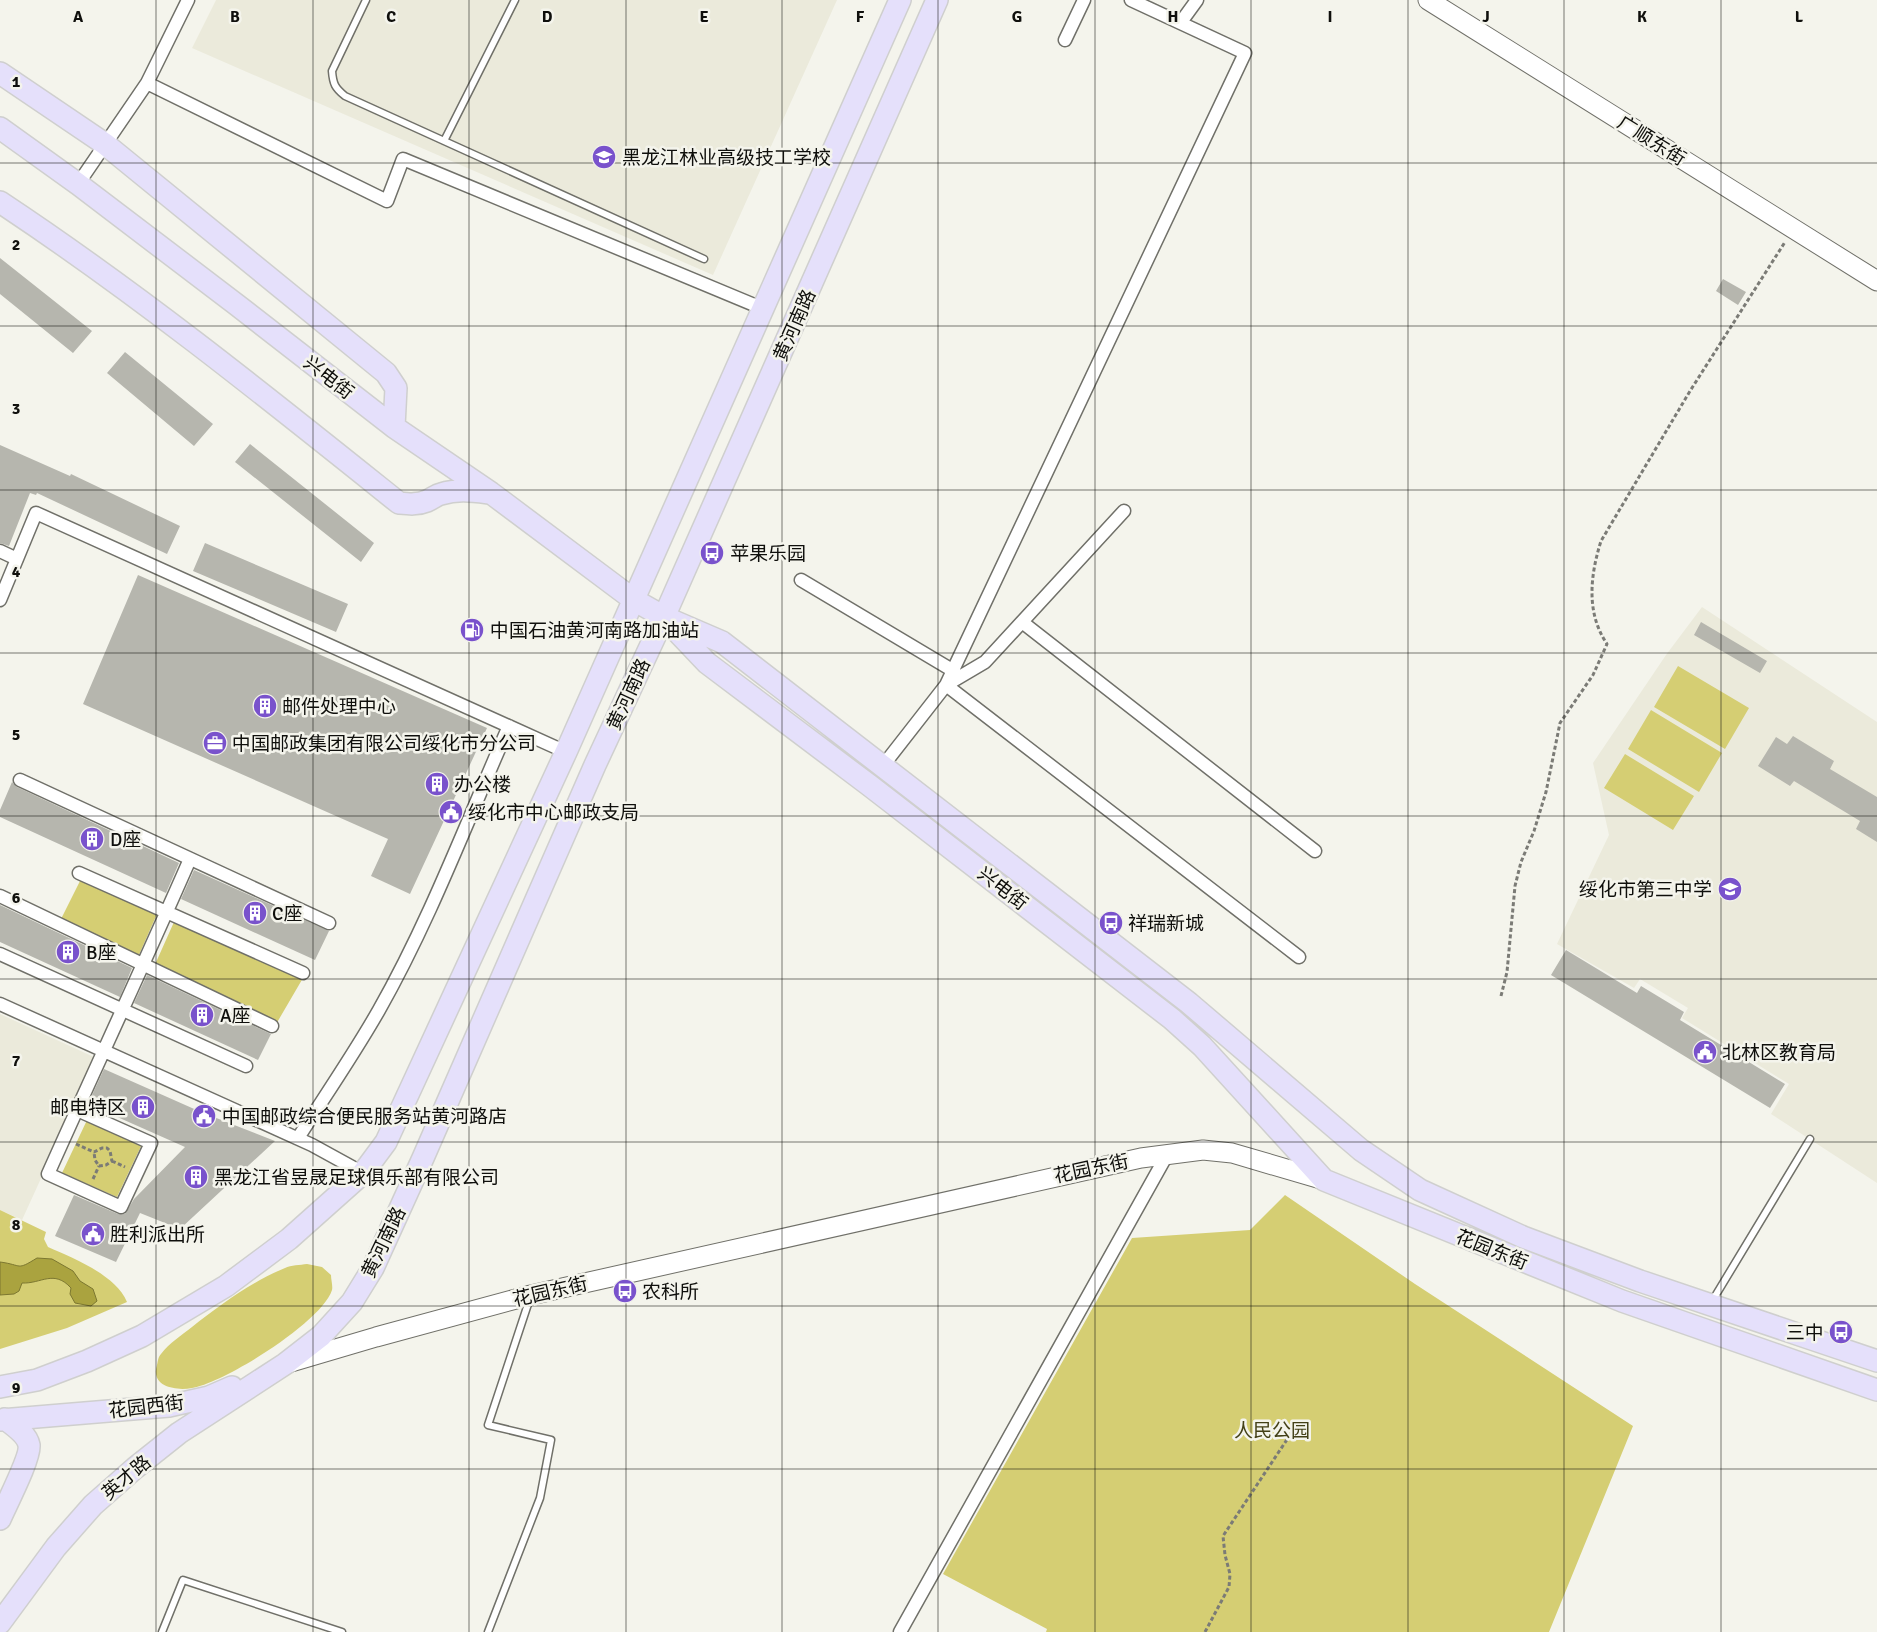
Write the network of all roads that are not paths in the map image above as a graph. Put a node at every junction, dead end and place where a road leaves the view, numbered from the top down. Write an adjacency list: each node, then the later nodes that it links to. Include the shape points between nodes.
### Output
1 (188, 0): 13 (street)
2 (366, 0): 15 (lane, via 332,71 335,88)
3 (515, 0): 15 (lane)
4 (900, 0): 21 (main road, 黄河南路)
5 (938, 0): 30 (main road, 黄河南路)
6 (1084, 0): 11 (street)
7 (1132, 0): 10 (street)
8 (1197, 0): 10 (street)
9 (1428, 0): 20 (main road, 广顺东街)
10 (1181, 22): 32 (street, via 1245,53)
11 (1065, 40)
12 (0, 72): 16 (main road)
13 (147, 83): 16 (street); 21 (street, via 386,201 403,159)
14 (0, 128): 17 (main road, 兴电街)
15 (444, 141): 19 (lane)
16 (105, 144): 17 (street); 22 (main road, via 386,373 396,388)
17 (78, 184): 22 (main road, 兴电街)
18 (0, 202): 23 (main road, via 230,369 399,503 414,505 453,491)
19 (704, 259)
20 (1877, 281)
21 (764, 309): 29 (main road, 黄河南路)
22 (394, 427): 23 (main road, 兴电街)
23 (490, 493): 29 (main road, 兴电街)
24 (1124, 511): 31 (street)
25 (0, 551): 26 (street)
26 (17, 559): 28 (street); 34 (street, via 36,513)
27 (801, 580): 32 (street)
28 (0, 599)
29 (634, 600): 30 (main road, 兴电街); 35 (main road, 黄河南路)
30 (664, 617): 36 (main road, 黄河南路); 37 (main road, 兴电街, via 722,642); 39 (main road, 兴电街, via 707,663)
31 (1022, 622): 33 (street, via 985,662); 40 (street)
32 (952, 670): 33 (street)
33 (946, 685): 37 (street); 47 (street)
34 (509, 726): 35 (street); 57 (street, via 412,947 363,1038)
35 (566, 752): 36 (main road); 60 (main road, 黄河南路, via 386,1142)
36 (595, 765): 66 (main road, 黄河南路, via 373,1268 352,1302 321,1336)
37 (882, 767): 39 (main road); 55 (main road, 兴电街, via 1189,1003)
38 (20, 780): 41 (street)
39 (869, 785): 61 (main road, 兴电街, via 1172,1019 1202,1046)
40 (1315, 851)
41 (190, 859): 44 (street); 45 (street)
42 (79, 873): 44 (street)
43 (0, 896): 48 (street)
44 (167, 912): 48 (street); 49 (street)
45 (328, 923)
46 (0, 954): 51 (street)
47 (1299, 957)
48 (144, 964): 51 (street); 52 (street)
49 (303, 973)
50 (0, 1004): 53 (street)
51 (123, 1010): 53 (street); 54 (street)
52 (272, 1026)
53 (104, 1051): 56 (street); 57 (street)
54 (246, 1066)
55 (1296, 1095): 63 (main road, 花园东街, via 1361,1150 1420,1190 1523,1237)
56 (77, 1110): 56 (street, via 48,1174 121,1207 151,1143)
57 (298, 1138): 60 (street)
58 (1810, 1139): 63 (lane)
59 (1168, 1153): 61 (main road, 花园东街, via 1203,1150 1232,1153); 62 (main road, 花园东街); 75 (street)
60 (363, 1173): 67 (main road, 黄河南路, via 288,1239 226,1286 142,1336 37,1380)
61 (1324, 1180): 64 (main road, 花园东街, via 1622,1302)
62 (531, 1295): 66 (main road, 花园东街); 74 (lane, via 488,1425 551,1440 540,1498)
63 (1710, 1305): 64 (main road); 65 (main road, 花园东街)
64 (1702, 1328): 68 (main road, 花园东街)
65 (1877, 1361)
66 (285, 1364): 69 (main road, 花园西街, via 209,1397 169,1406); 71 (main road, 英才路, via 179,1434 93,1505 56,1546)
67 (0, 1387)
68 (1877, 1390)
69 (2, 1419): 70 (main road, via 24,1436 29,1445)
70 (0, 1519)
71 (0, 1623)
72 (162, 1632): 73 (lane, via 183,1580)
73 (342, 1632)
74 (488, 1632)
75 (900, 1632)

